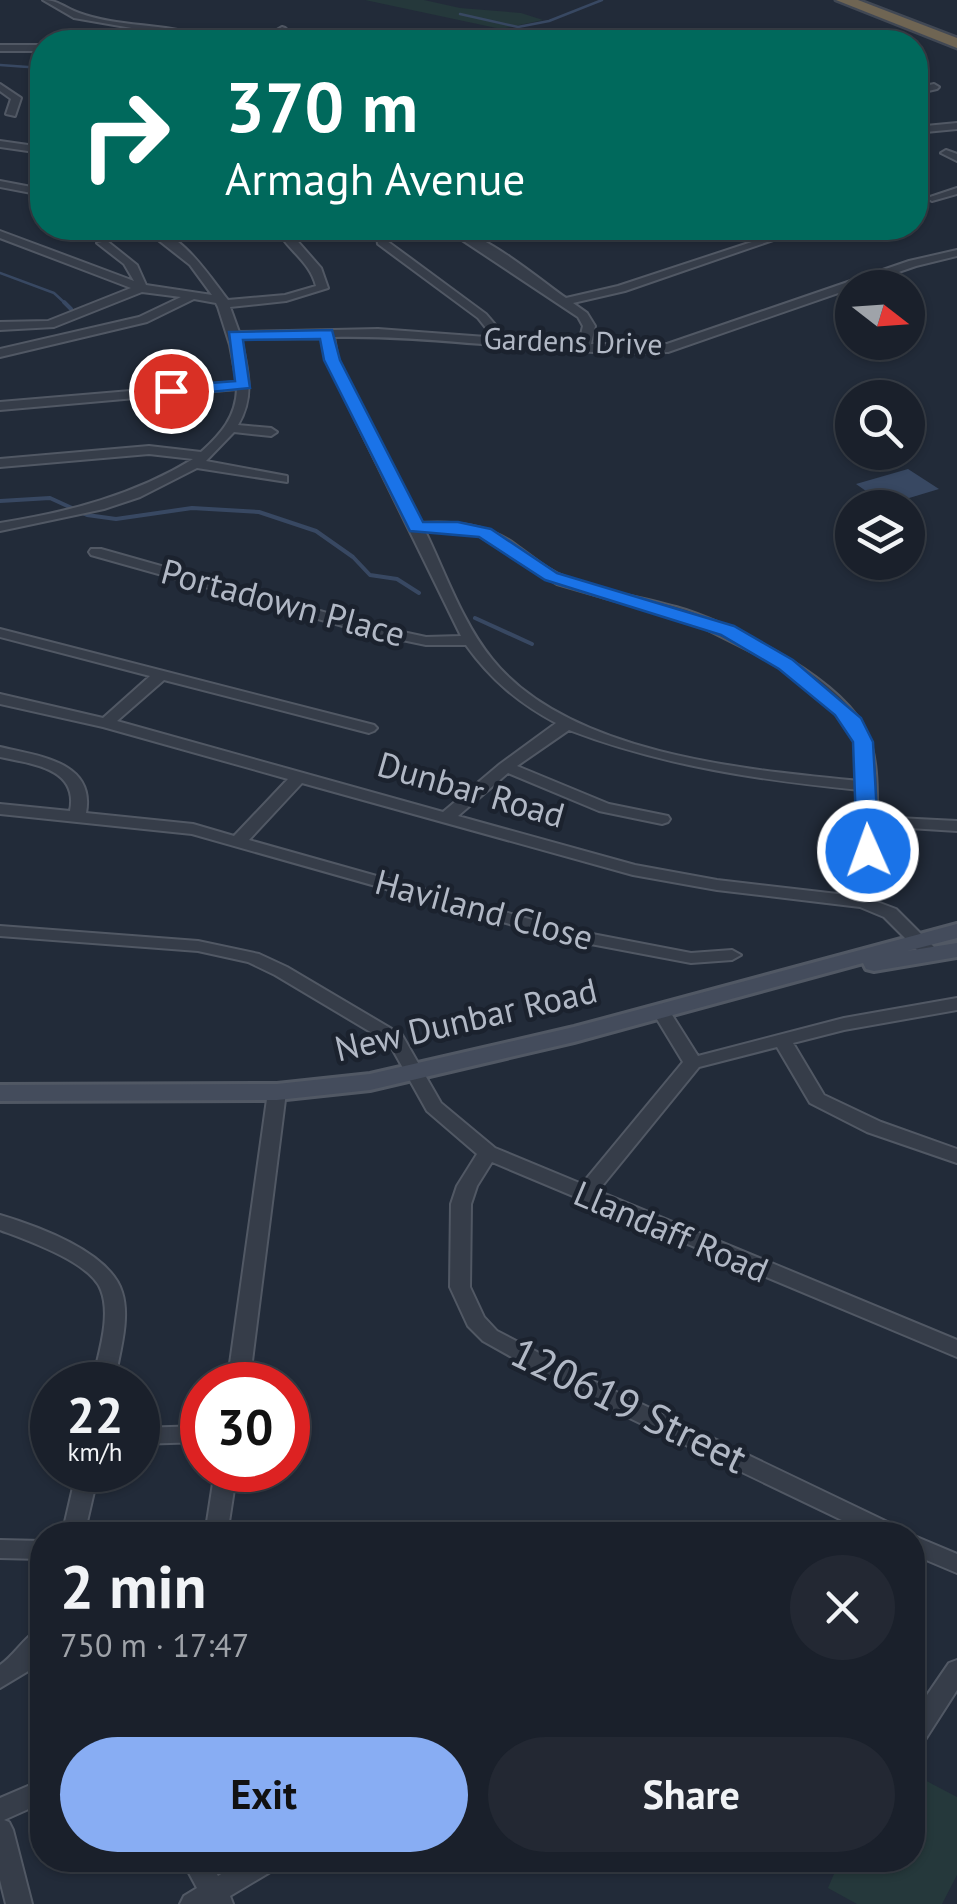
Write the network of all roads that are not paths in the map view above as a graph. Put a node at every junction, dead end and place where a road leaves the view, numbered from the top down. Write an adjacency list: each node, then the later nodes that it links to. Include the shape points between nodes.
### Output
1 (48, 0): 5 (street, via 76,16)
2 (844, 0): 6 (highway)
3 (879, 0): 4 (highway)
4 (957, 29)
5 (158, 30)
6 (923, 30)
7 (928, 32): 8 (highway)
8 (957, 43)
9 (0, 48): 10 (street)
10 (30, 48)
11 (0, 87): 14 (street, via 16,98)
12 (934, 88): 13 (street)
13 (928, 89)
14 (11, 114)
15 (957, 126): 16 (street)
16 (928, 129)
17 (0, 144): 18 (street)
18 (30, 148)
19 (0, 184): 20 (street)
20 (30, 190)
21 (957, 191): 22 (street)
22 (932, 198)
23 (0, 234): 31 (street)
24 (166, 240): 34 (street, via 191,257)
25 (291, 240): 34 (street, via 314,265 322,288)
26 (382, 240): 38 (street, via 482,316)
27 (468, 240): 33 (street)
28 (767, 240): 33 (street)
29 (104, 243): 31 (street, via 130,264)
30 (957, 252): 39 (street, Gardens Drive, via 696,341 648,350)
31 (141, 288): 32 (street); 35 (street, via 50,324)
32 (189, 298): 34 (street); 40 (street, via 144,320)
33 (567, 301): 39 (street, via 590,326)
34 (223, 302): 37 (street)
35 (0, 326)
36 (327, 334): 37 (street, Gardens Drive); 38 (street, Gardens Drive); 49 (street, via 332,360)
37 (234, 336): 41 (street)
38 (492, 339): 39 (street, Gardens Drive)
39 (584, 346)
40 (6, 352)
41 (244, 385): 42 (street); 43 (street)
42 (0, 406)
43 (230, 428): 44 (street); 45 (street)
44 (270, 432)
45 (198, 459): 46 (street, via 149,450); 47 (street); 48 (street, via 134,493)
46 (0, 463)
47 (282, 478)
48 (0, 527)
49 (417, 527): 52 (street); 61 (street, via 485,533 551,576 745,639 854,722 863,742)
50 (96, 552): 52 (street, Portadown Place, via 380,632)
51 (0, 633): 53 (street)
52 (471, 640): 56 (street, via 516,692)
53 (163, 673): 55 (street); 57 (street)
54 (0, 699): 55 (street, Dunbar Road)
55 (106, 722): 60 (street, Dunbar Road)
56 (568, 722): 59 (street); 61 (street, via 689,762)
57 (369, 728)
58 (0, 752): 63 (street, via 56,767 76,780 82,793)
59 (506, 767): 64 (street); 65 (street, via 605,808)
60 (298, 778): 64 (street, Dunbar Road); 68 (street)
61 (866, 786): 66 (street)
62 (0, 809): 63 (street, Haviland Close)
63 (76, 815): 68 (street, Haviland Close)
64 (445, 819): 69 (street, Dunbar Road, via 633,870)
65 (662, 819)
66 (869, 821): 67 (street); 69 (street)
67 (957, 826)
68 (239, 840): 74 (street, Haviland Close, via 559,933 691,958)
69 (863, 902): 72 (street, Dunbar Road, via 890,913)
70 (957, 931): 72 (street)
71 (0, 932): 79 (street, Llandaff Road, via 198,946 253,958 385,1030)
72 (925, 947): 73 (street); 76 (street, New Dunbar Road)
73 (957, 950)
74 (732, 955)
75 (957, 1004): 77 (street)
76 (662, 1011): 78 (street); 79 (street, New Dunbar Road)
77 (781, 1039): 78 (street); 83 (street, via 813,1094 828,1106)
78 (693, 1063): 84 (street)
79 (414, 1074): 81 (street, New Dunbar Road); 82 (street, Llandaff Road, via 434,1107)
80 (0, 1092): 81 (street, New Dunbar Road)
81 (277, 1092): 88 (street)
82 (488, 1152): 84 (street, Llandaff Road); 93 (street, 120619 Street, via 461,1204 460,1288 490,1336)
83 (957, 1156)
84 (584, 1195): 86 (street, Llandaff Road)
85 (0, 1222): 87 (street, via 93,1266 110,1284)
86 (957, 1349)
87 (107, 1362)
88 (241, 1362)
89 (83, 1492): 91 (street)
90 (223, 1492): 92 (street)
91 (76, 1522)
92 (218, 1522)
93 (867, 1522)
94 (0, 1549): 95 (street)
95 (30, 1550)
96 (925, 1550): 97 (street)
97 (957, 1564)
98 (30, 1653): 100 (street)
99 (957, 1670): 101 (street)
100 (0, 1678)
101 (925, 1719)
102 (30, 1796): 103 (street)
103 (0, 1810)
104 (0, 1830): 108 (street)
105 (199, 1872): 107 (street)
106 (250, 1872): 107 (street)
107 (208, 1900)
108 (19, 1904)

